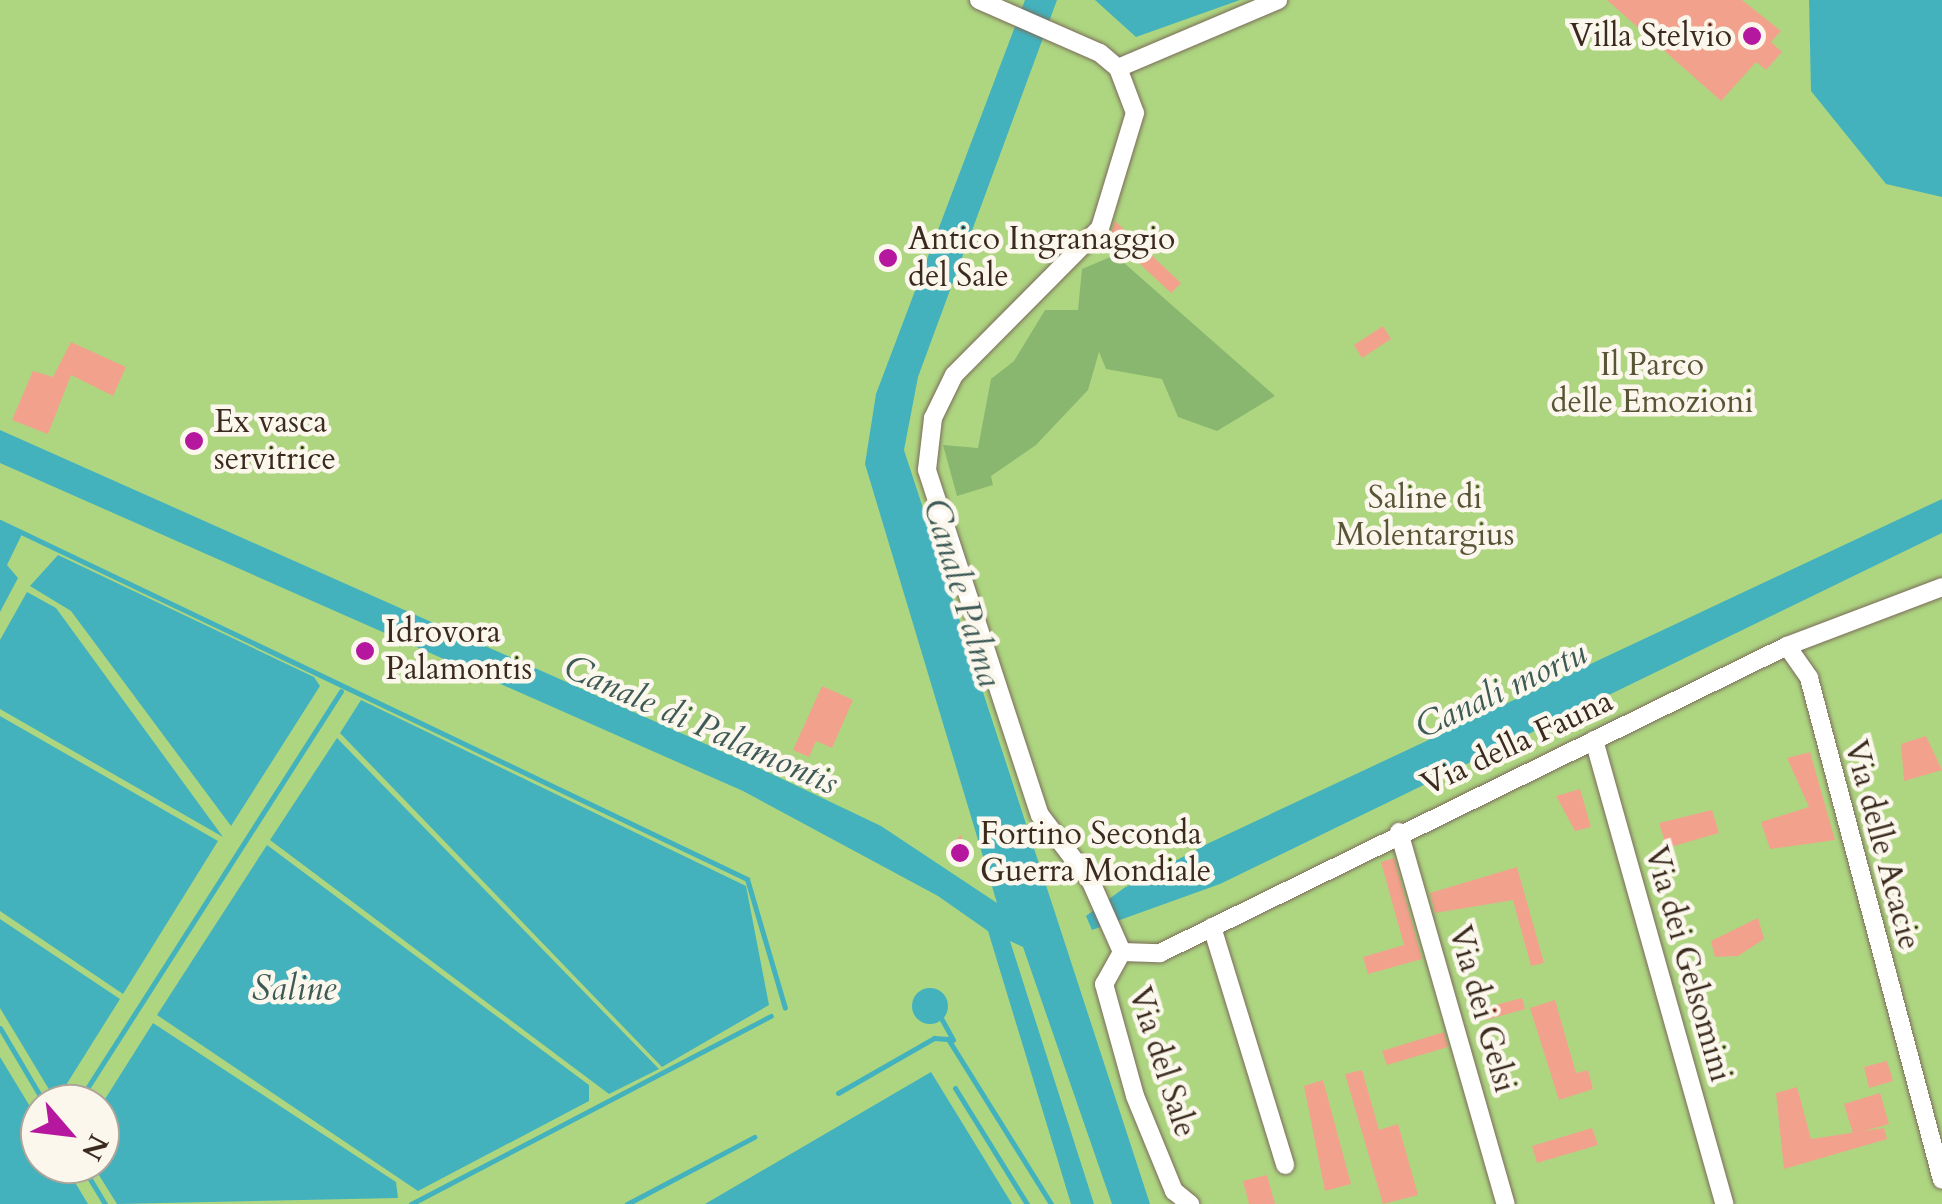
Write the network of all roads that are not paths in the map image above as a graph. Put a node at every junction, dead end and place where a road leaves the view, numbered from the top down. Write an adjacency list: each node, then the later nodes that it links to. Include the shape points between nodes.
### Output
1 (979, 0): 3 (street)
2 (1278, 0): 3 (street)
3 (1118, 68): 9 (street, Via del Sale, via 1134,136 1100,228 954,375 932,418 927,470 1040,814 1100,900)
4 (1942, 587): 5 (street, Via della Fauna)
5 (1786, 646): 6 (street, Via della Fauna); 11 (street, Via delle Acacie, via 1809,678)
6 (1594, 740): 7 (street, Via della Fauna); 14 (street, Via dei Gelsomini)
7 (1398, 832): 8 (street, Via della Fauna); 13 (street, Via dei Gelsi)
8 (1212, 928): 9 (street, Via della Fauna, via 1160,954); 10 (street)
9 (1122, 952): 12 (street, Via del Sale, via 1104,984 1135,1096 1174,1191)
10 (1285, 1166)
11 (1942, 1180)
12 (1190, 1204)
13 (1506, 1204)
14 (1724, 1204)

